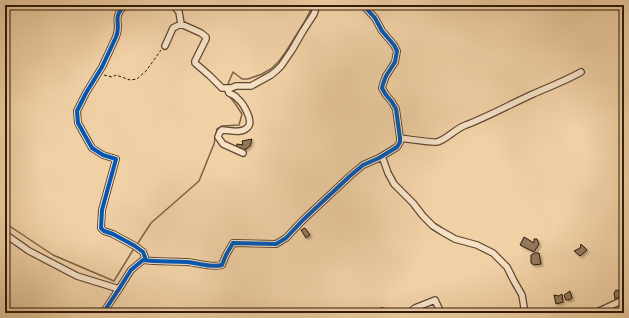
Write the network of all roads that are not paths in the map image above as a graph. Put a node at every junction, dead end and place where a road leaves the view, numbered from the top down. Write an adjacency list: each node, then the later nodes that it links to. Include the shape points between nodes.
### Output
1 (125, 5): 13 (street, via 118,14 117,33 77,111 78,123 92,148 116,159 102,210 101,228 135,246 143,252)
2 (173, 5): 5 (street, via 179,12)
3 (317, 5): 8 (street, via 292,50 276,71 251,86)
4 (363, 5): 9 (street, via 376,18 397,51 395,62 382,88 396,109)
5 (181, 24): 6 (street, via 173,28); 8 (street, via 206,37 194,61 222,88)
6 (166, 46)
7 (581, 72): 9 (street, via 464,125 435,143)
8 (227, 88): 10 (street, via 247,111 250,124 242,131 222,130 218,137 223,144)
9 (400, 138): 11 (street, via 398,146)
10 (243, 153)
11 (382, 156): 13 (street, via 363,165 286,238 276,244 232,244 222,265 216,267 187,262); 21 (street, via 394,184 433,226 455,239 493,253 507,267 522,294)
12 (5, 234): 14 (street, via 29,251 77,276)
13 (146, 260): 14 (street, via 142,260 131,270)
14 (120, 289): 16 (street)
15 (624, 302): 22 (street)
16 (103, 313)
17 (379, 313): 18 (street)
18 (390, 313)
19 (394, 313): 20 (street, via 410,312 435,300)
20 (441, 313)
21 (525, 313)
22 (596, 313)

